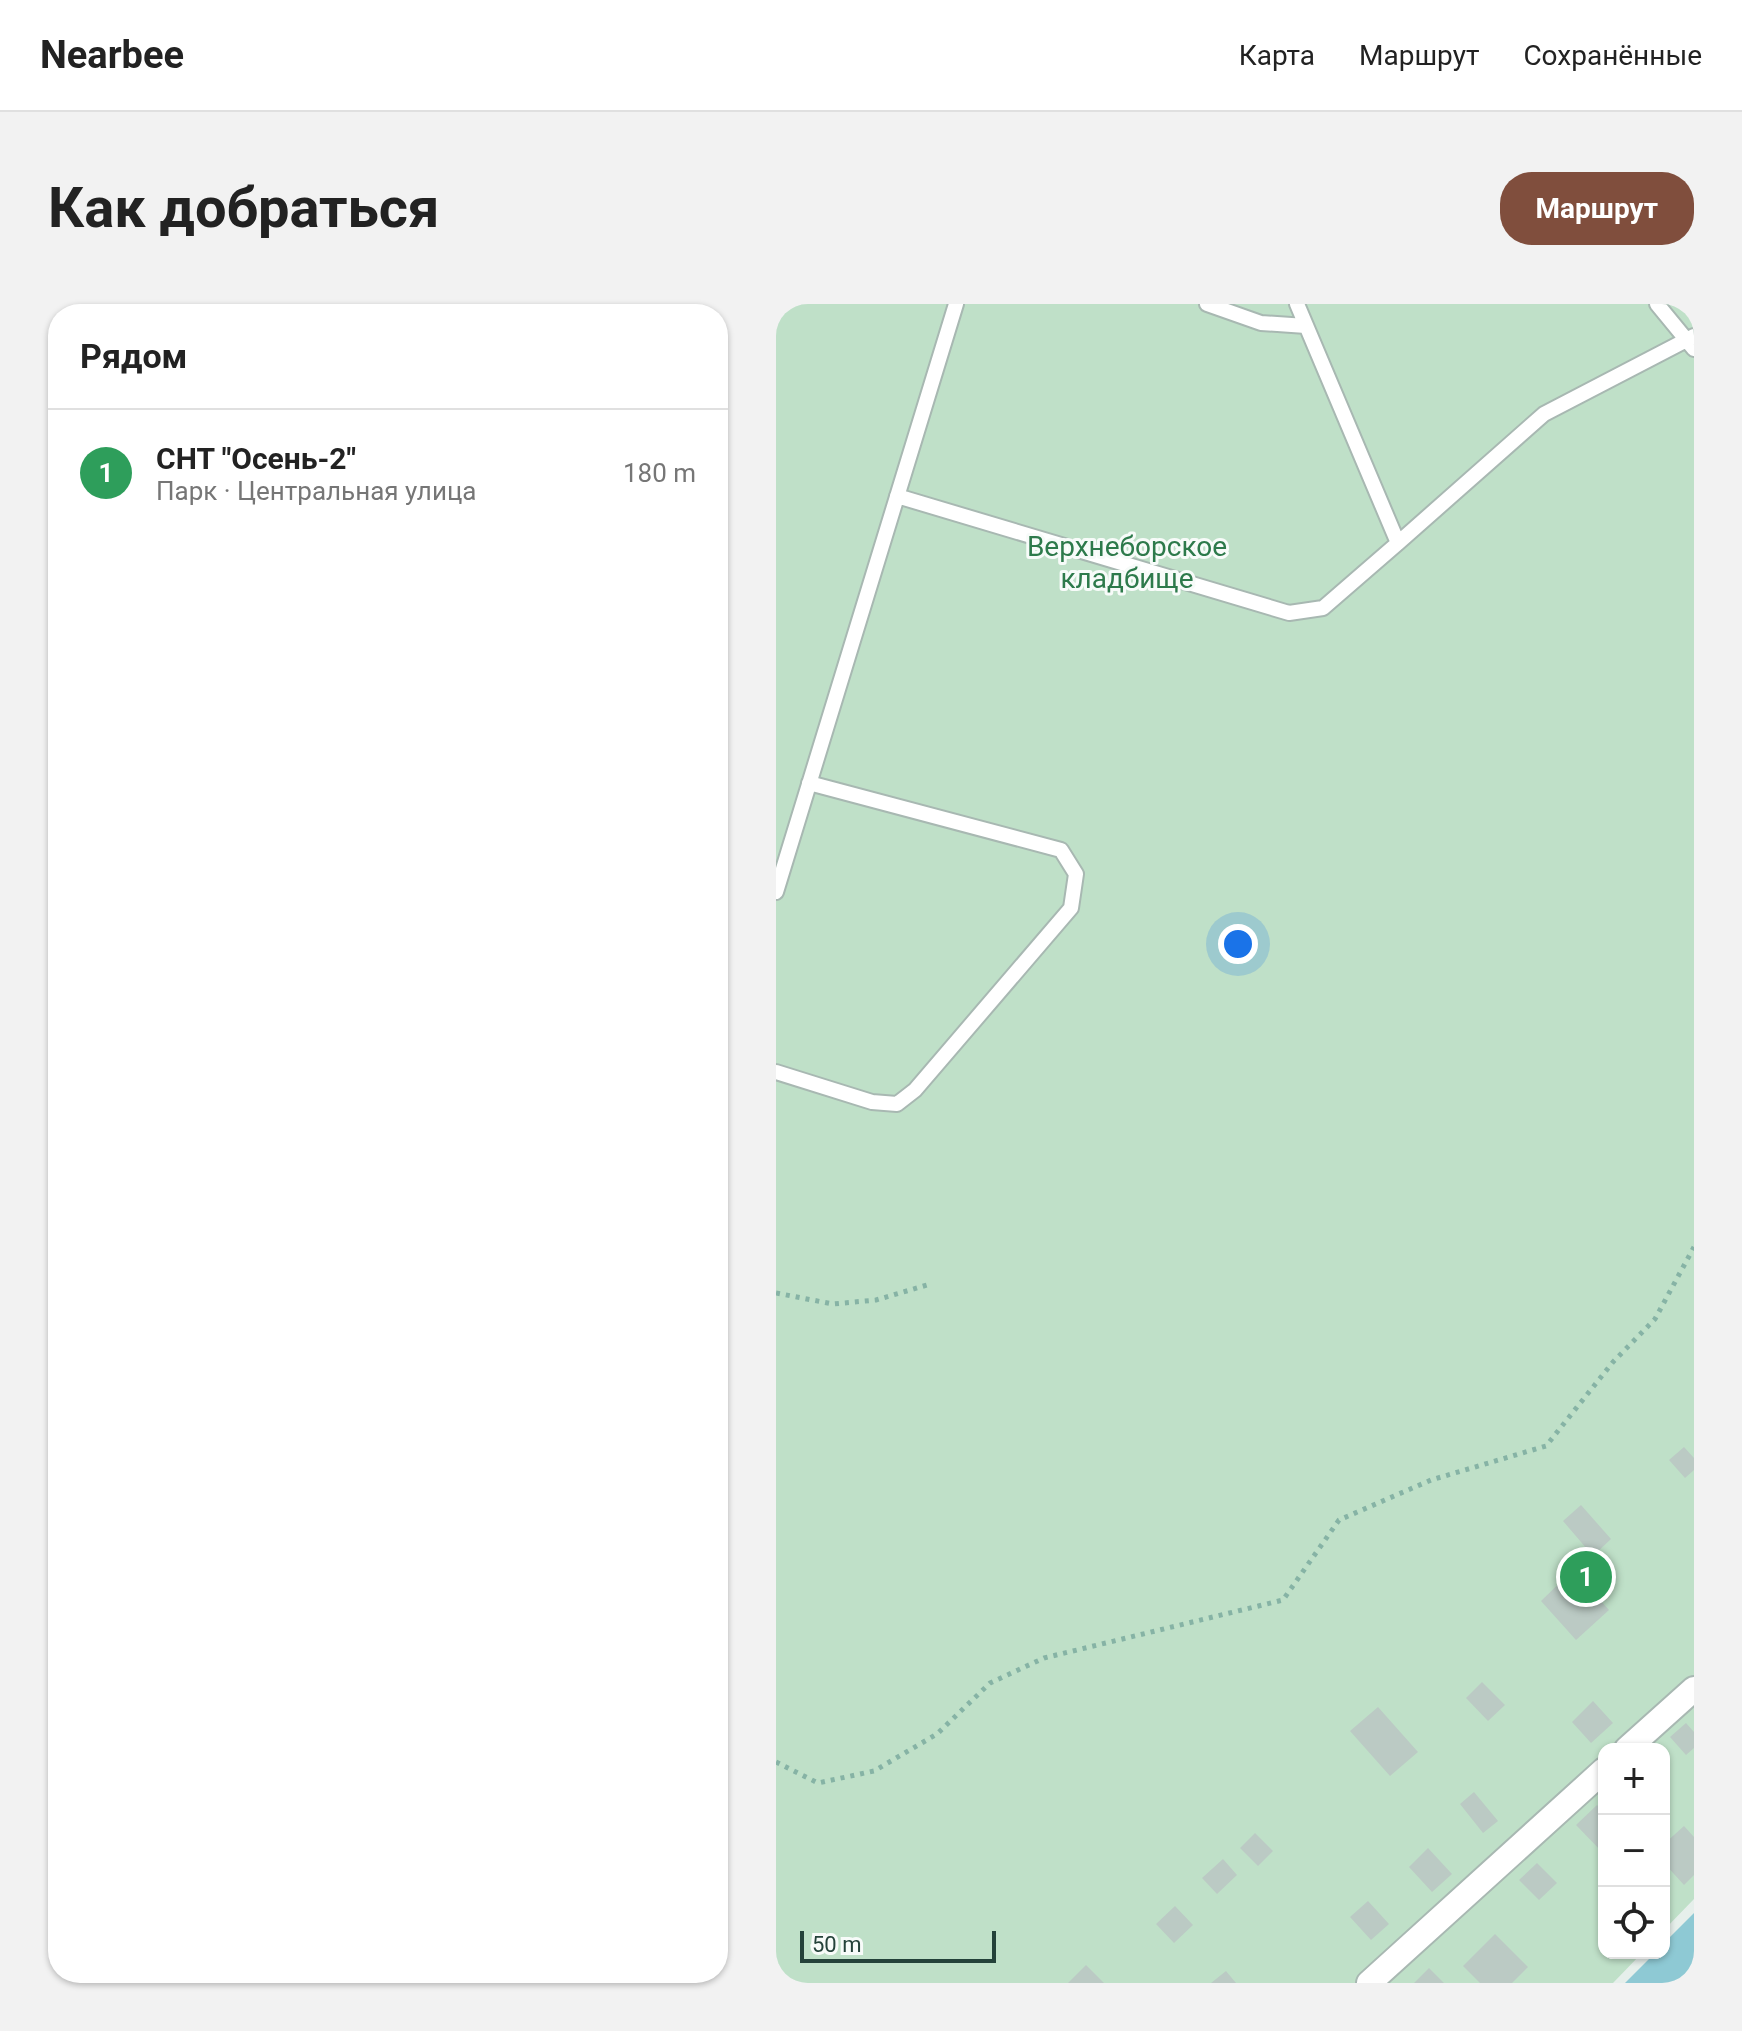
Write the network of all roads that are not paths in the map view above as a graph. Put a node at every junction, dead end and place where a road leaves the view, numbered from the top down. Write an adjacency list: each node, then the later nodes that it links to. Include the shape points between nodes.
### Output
1 (956, 304): 7 (lane)
2 (1207, 304): 5 (lane, via 1261,323)
3 (1297, 304): 5 (lane)
4 (1657, 304): 6 (lane)
5 (1306, 326): 8 (lane)
6 (1692, 342): 8 (lane, via 1544,414)
7 (897, 496): 8 (lane, via 1289,613 1323,608); 9 (lane)
8 (1398, 543)
9 (809, 783): 10 (lane); 11 (lane, via 1061,850 1076,874 1071,908 915,1090 897,1104 872,1102)
10 (776, 892)
11 (776, 1072)
12 (1694, 1689): 13 (street)
13 (1634, 1743)
14 (1598, 1775): 15 (street)
15 (1369, 1983)

